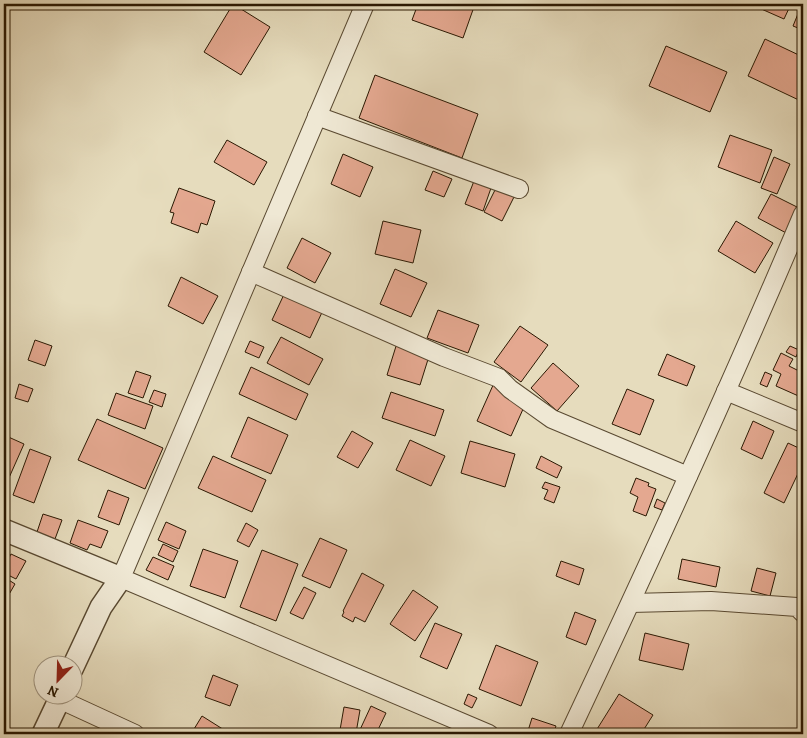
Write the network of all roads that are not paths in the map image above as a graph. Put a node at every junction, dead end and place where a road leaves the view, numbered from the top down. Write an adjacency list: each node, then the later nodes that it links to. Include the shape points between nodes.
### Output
1 (365, 4): 2 (street)
2 (317, 116): 3 (street); 5 (street)
3 (519, 189)
4 (803, 214): 6 (street)
5 (251, 272): 8 (street, via 499,378 552,419); 10 (street)
6 (726, 391): 7 (street); 8 (street)
7 (803, 423)
8 (688, 476): 11 (street)
9 (4, 530): 10 (street)
10 (121, 578): 13 (street, via 101,607); 18 (street)
11 (631, 603): 12 (street, via 711,601 797,606); 19 (street)
12 (803, 613)
13 (78, 656)
14 (56, 706): 16 (street)
15 (78, 706): 17 (street)
16 (42, 734)
17 (136, 734)
18 (490, 734)
19 (569, 734)

